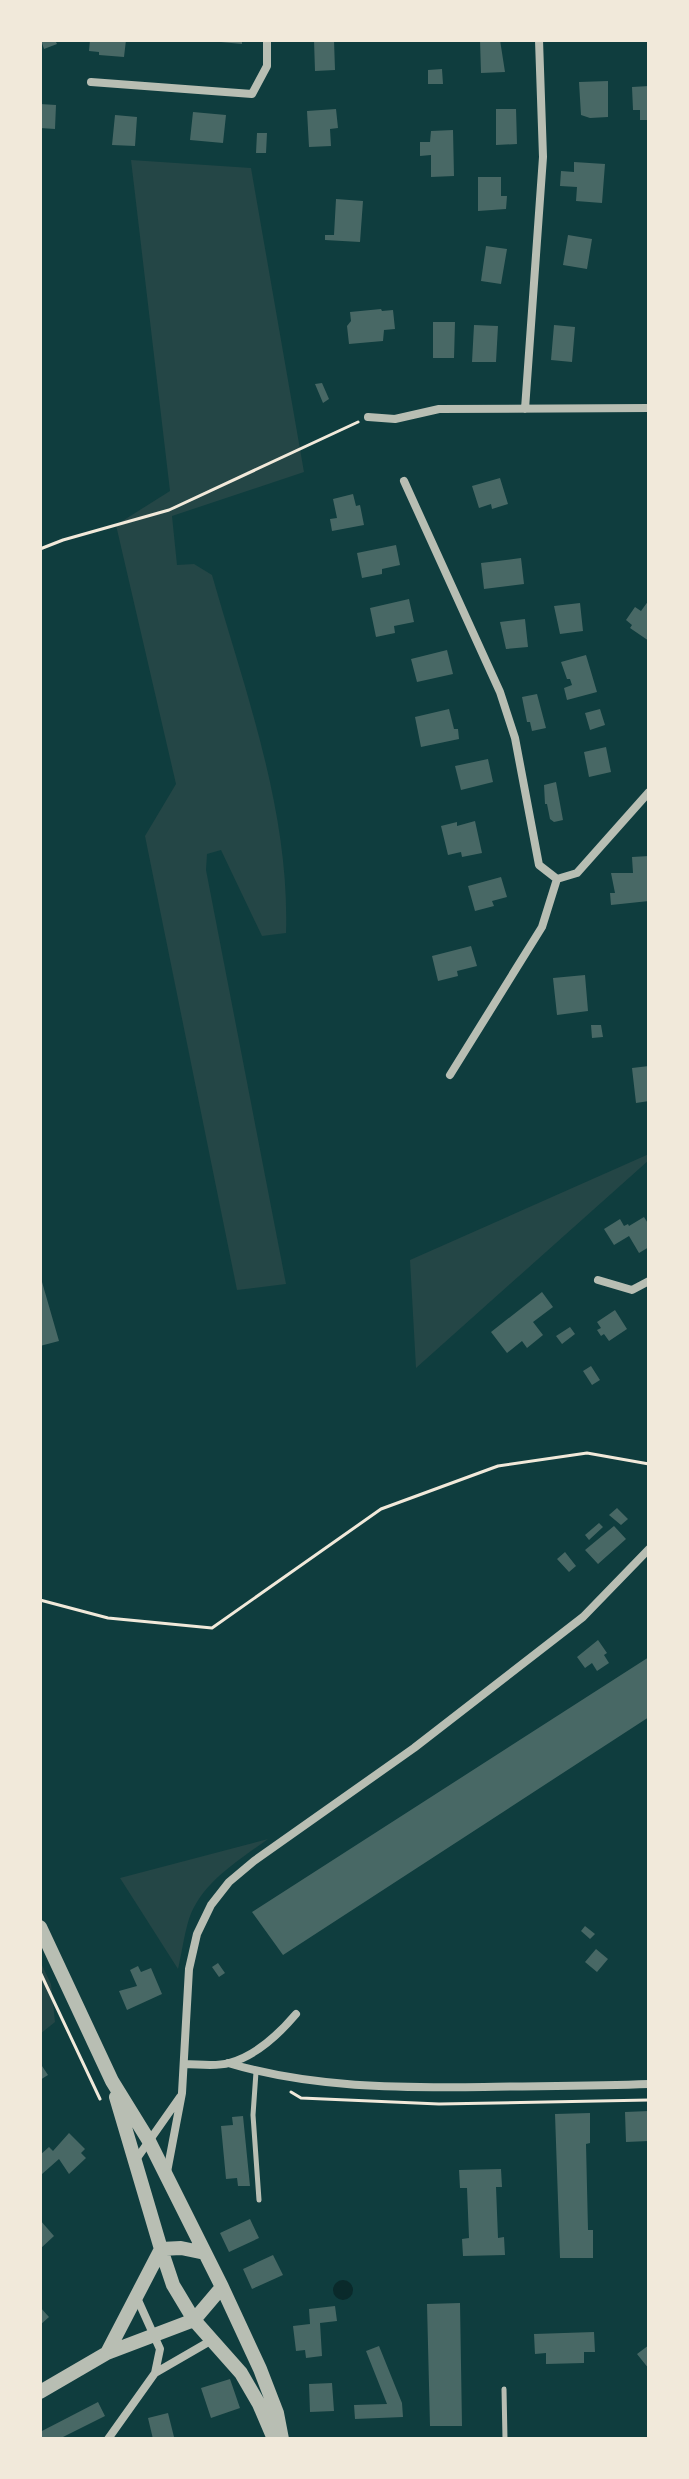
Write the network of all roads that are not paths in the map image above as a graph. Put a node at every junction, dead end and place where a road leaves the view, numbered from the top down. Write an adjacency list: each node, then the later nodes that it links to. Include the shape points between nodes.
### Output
1 (267, 40): 3 (street, via 267,66 252,94)
2 (539, 40): 5 (street, via 543,157)
3 (91, 82)
4 (649, 408): 5 (street)
5 (525, 409): 6 (street, via 439,409 395,419)
6 (368, 417)
7 (404, 481): 9 (street, via 500,692 515,738 539,865)
8 (649, 792): 9 (street, via 577,873)
9 (557, 879): 10 (street, via 542,927)
10 (450, 1075)
11 (598, 1280): 12 (street, via 632,1290)
12 (649, 1281)
13 (649, 1549): 17 (street, via 583,1617 229,1882 197,1934 189,1969)
14 (40, 1927): 19 (street)
15 (296, 2014): 16 (street, via 279,2034)
16 (228, 2063): 17 (street); 18 (street)
17 (184, 2064): 21 (street)
18 (256, 2072): 20 (street, via 318,2082 428,2087); 25 (lane, via 253,2115)
19 (112, 2081): 22 (street); 23 (street)
20 (649, 2084)
21 (182, 2093): 22 (street); 24 (street)
22 (149, 2141): 23 (street); 24 (street)
23 (135, 2161): 26 (street)
24 (167, 2174): 27 (street)
25 (259, 2200)
26 (161, 2249): 27 (street); 29 (street); 30 (street, via 173,2285)
27 (205, 2253): 28 (street)
28 (222, 2287): 30 (street); 39 (street, via 260,2369)
29 (137, 2298): 31 (street); 33 (street)
30 (194, 2320): 31 (street); 32 (street)
31 (155, 2337): 33 (street); 34 (street, via 160,2349)
32 (212, 2340): 34 (street); 38 (street, via 241,2373)
33 (107, 2353): 36 (street)
34 (155, 2373): 37 (street)
35 (504, 2389): 40 (lane)
36 (40, 2392)
37 (108, 2439)
38 (274, 2439)
39 (282, 2439)
40 (505, 2439)

